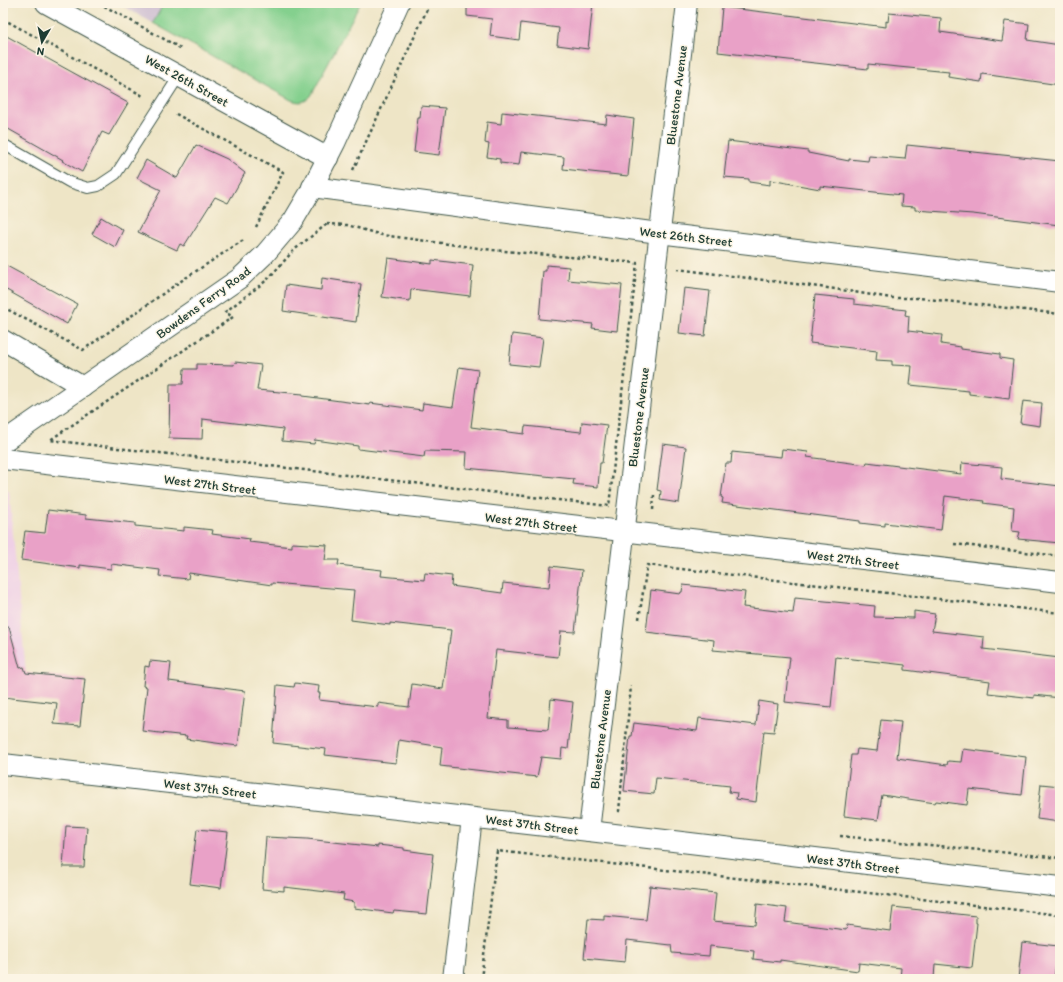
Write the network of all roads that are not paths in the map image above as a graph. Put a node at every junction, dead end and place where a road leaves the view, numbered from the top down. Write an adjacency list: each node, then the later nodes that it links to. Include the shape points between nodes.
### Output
1 (46, 3): 4 (street, West 26th Street)
2 (399, 3): 6 (street, Bowdens Ferry Road)
3 (687, 3): 8 (street, Bluestone Avenue)
4 (179, 76): 5 (lane, via 116,174 98,186 88,188 69,182); 6 (street, West 26th Street)
5 (3, 144)
6 (328, 158): 7 (street, Bowdens Ferry Road)
7 (312, 187): 8 (street, West 26th Street); 11 (street, Bowdens Ferry Road, via 293,221 240,278)
8 (659, 233): 9 (street, West 26th Street); 14 (street, Bluestone Avenue)
9 (1060, 282)
10 (3, 340): 11 (street)
11 (83, 388): 12 (street, Bowdens Ferry Road)
12 (3, 442)
13 (3, 460): 14 (street, West 27th Street)
14 (624, 532): 15 (street, West 27th Street); 18 (street, Bluestone Avenue)
15 (1060, 582)
16 (3, 764): 17 (street, West 37th Street)
17 (472, 818): 18 (street, West 37th Street); 20 (street)
18 (589, 831): 19 (street, West 37th Street)
19 (1060, 887)
20 (453, 979)

